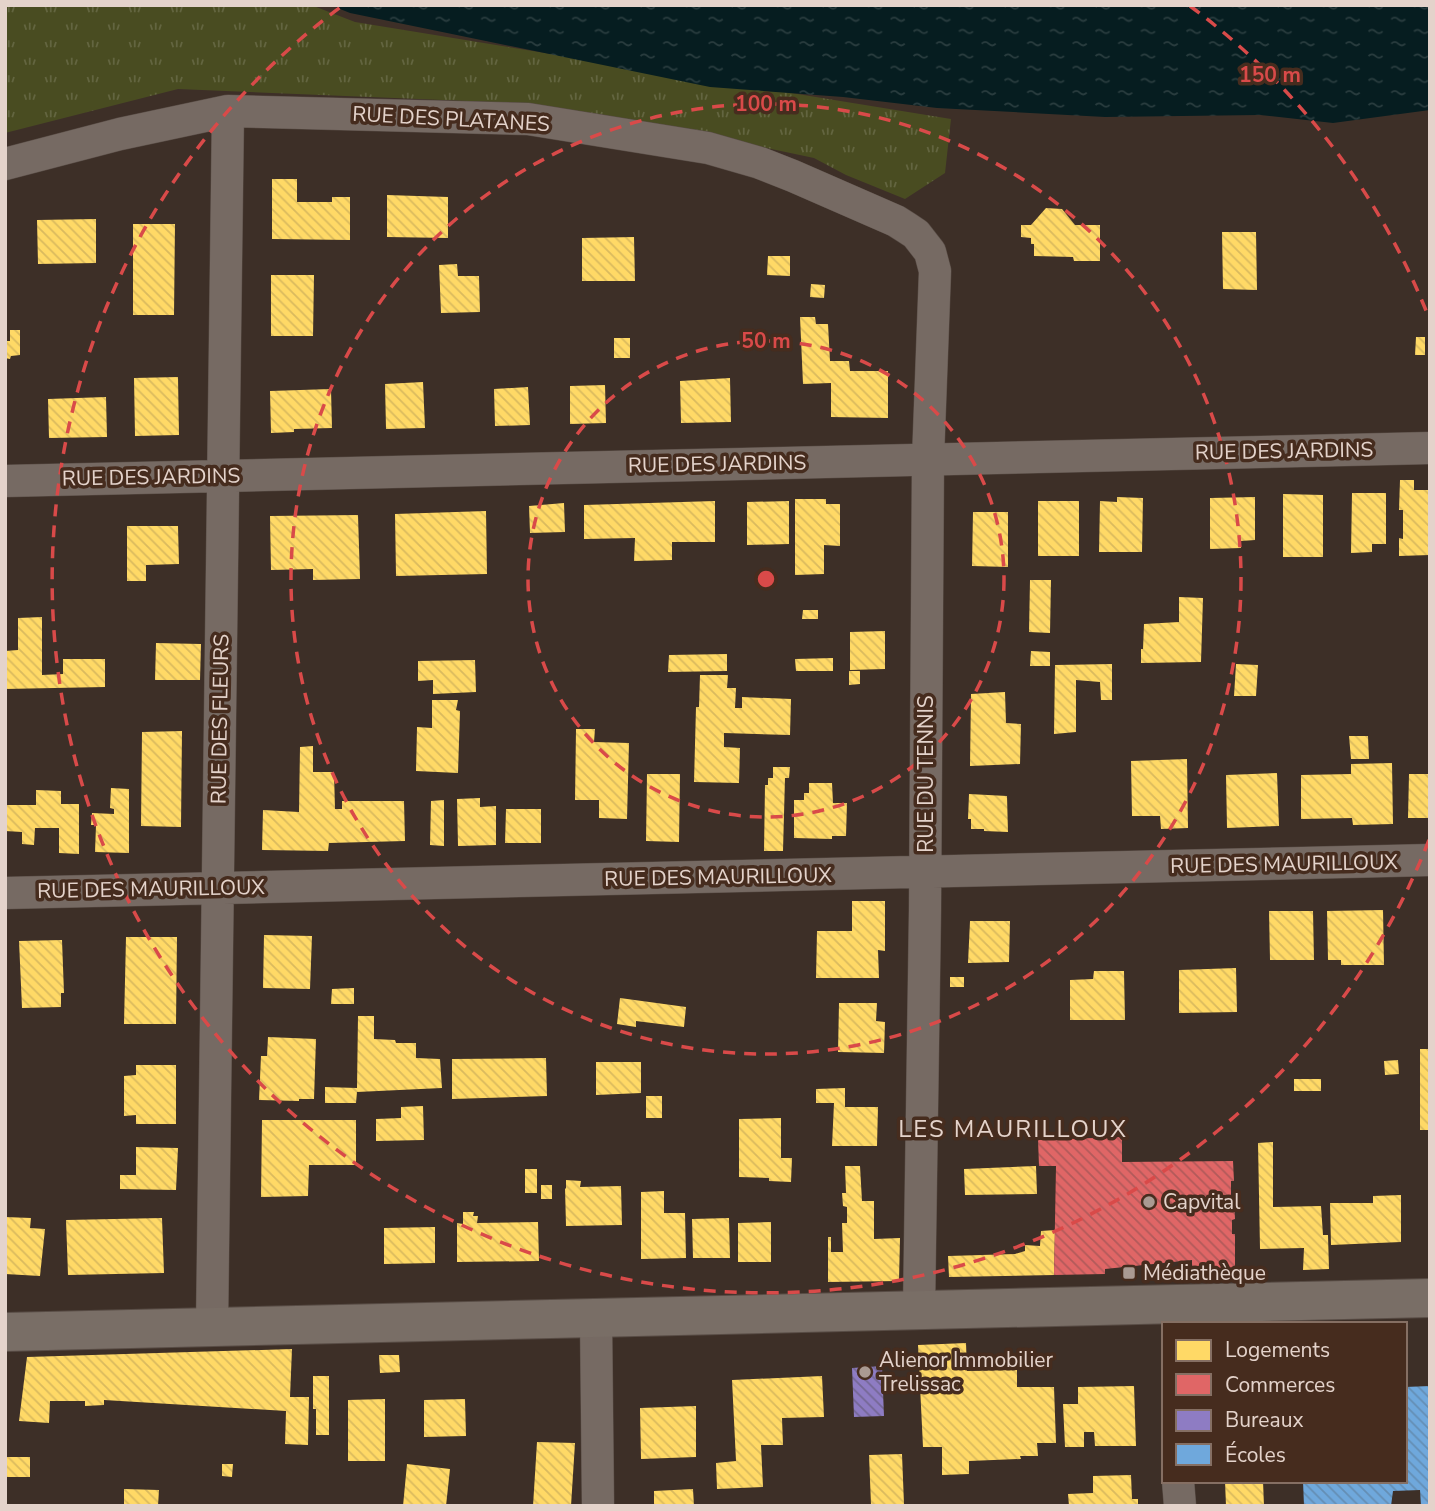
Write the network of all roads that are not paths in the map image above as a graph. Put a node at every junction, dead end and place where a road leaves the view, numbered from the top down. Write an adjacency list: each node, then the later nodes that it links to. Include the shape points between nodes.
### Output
1 (228, 111): 2 (street, RUE DES PLATANES); 3 (street, RUE DES PLATANES, via 528,119 708,148 793,176 895,221); 6 (street, RUE DES FLEURS)
2 (5, 164)
3 (923, 242): 5 (street, RUE DU TENNIS, via 934,271)
4 (1430, 448): 5 (street, RUE DES JARDINS)
5 (928, 459): 6 (street, RUE DES JARDINS); 9 (street, RUE DU TENNIS)
6 (223, 475): 7 (street, RUE DES JARDINS); 10 (street, RUE DES FLEURS)
7 (5, 481)
8 (1430, 860): 9 (street, RUE DES MAURILLOUX)
9 (925, 872): 10 (street, RUE DES MAURILLOUX); 13 (street, RUE DU TENNIS)
10 (217, 888): 11 (street, RUE DES MAURILLOUX); 16 (street, RUE DES FLEURS)
11 (5, 893)
12 (1430, 1298): 14 (main road)
13 (919, 1310): 14 (main road); 15 (main road)
14 (1162, 1316)
15 (596, 1318): 16 (main road); 19 (street)
16 (212, 1327): 17 (main road)
17 (5, 1332)
18 (1178, 1483): 20 (street)
19 (598, 1506)
20 (1180, 1506)

